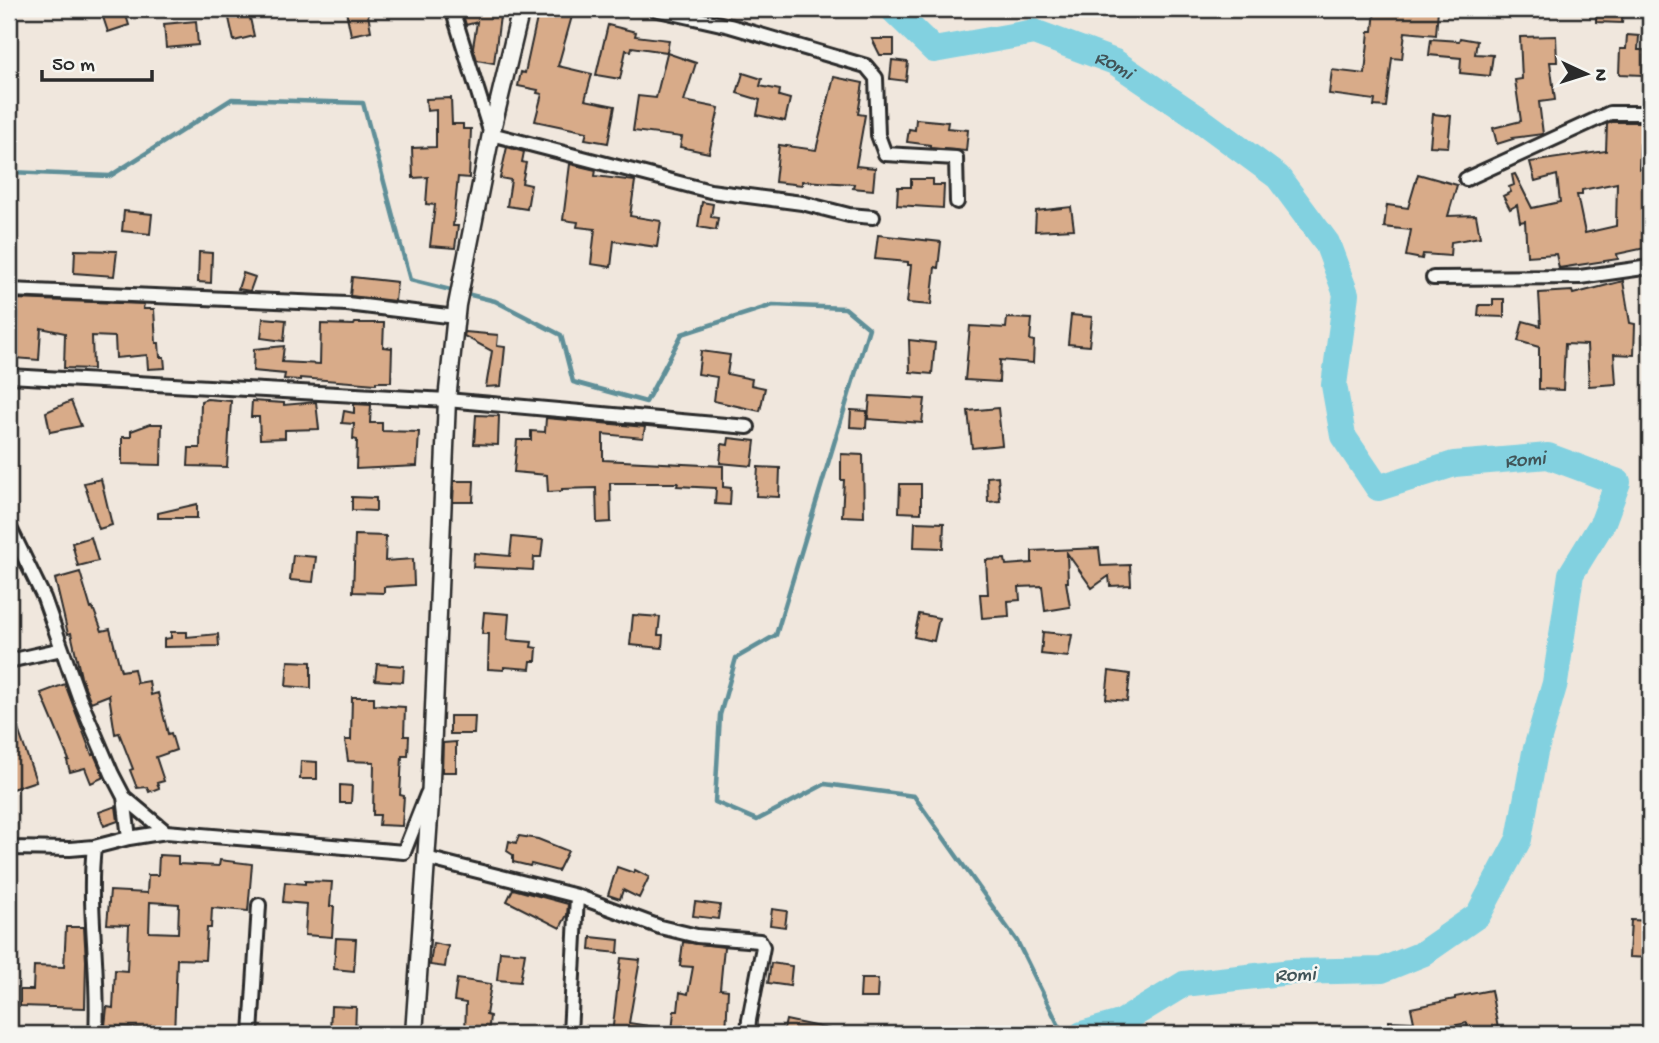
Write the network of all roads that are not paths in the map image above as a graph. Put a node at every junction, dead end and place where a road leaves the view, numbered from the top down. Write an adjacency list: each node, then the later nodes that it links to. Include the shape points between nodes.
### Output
1 (452, 9): 5 (street)
2 (521, 9): 5 (street)
3 (654, 9): 7 (street, via 866,66 876,78 878,135 885,154 956,158)
4 (1650, 113): 6 (street, via 1609,114)
5 (491, 134): 8 (street, via 710,191); 12 (street)
6 (1466, 179)
7 (957, 202)
8 (873, 217)
9 (1650, 267): 10 (street, via 1580,276)
10 (1433, 278)
11 (9, 290): 12 (street)
12 (456, 311): 14 (street)
13 (9, 376): 14 (street)
14 (447, 401): 15 (street); 19 (street)
15 (748, 427)
16 (9, 526): 17 (street, via 44,598)
17 (62, 649): 18 (street); 20 (street)
18 (9, 661)
19 (430, 787): 21 (street, via 404,852); 25 (street)
20 (124, 797): 21 (street); 22 (street)
21 (166, 832): 22 (street)
22 (129, 838): 23 (street)
23 (94, 847): 24 (street); 28 (street)
24 (9, 848)
25 (426, 858): 26 (street); 30 (street)
26 (578, 896): 31 (street); 32 (street, via 697,936 760,940 763,947)
27 (259, 905): 29 (street)
28 (96, 1034)
29 (251, 1034)
30 (414, 1034)
31 (570, 1034)
32 (748, 1034)

